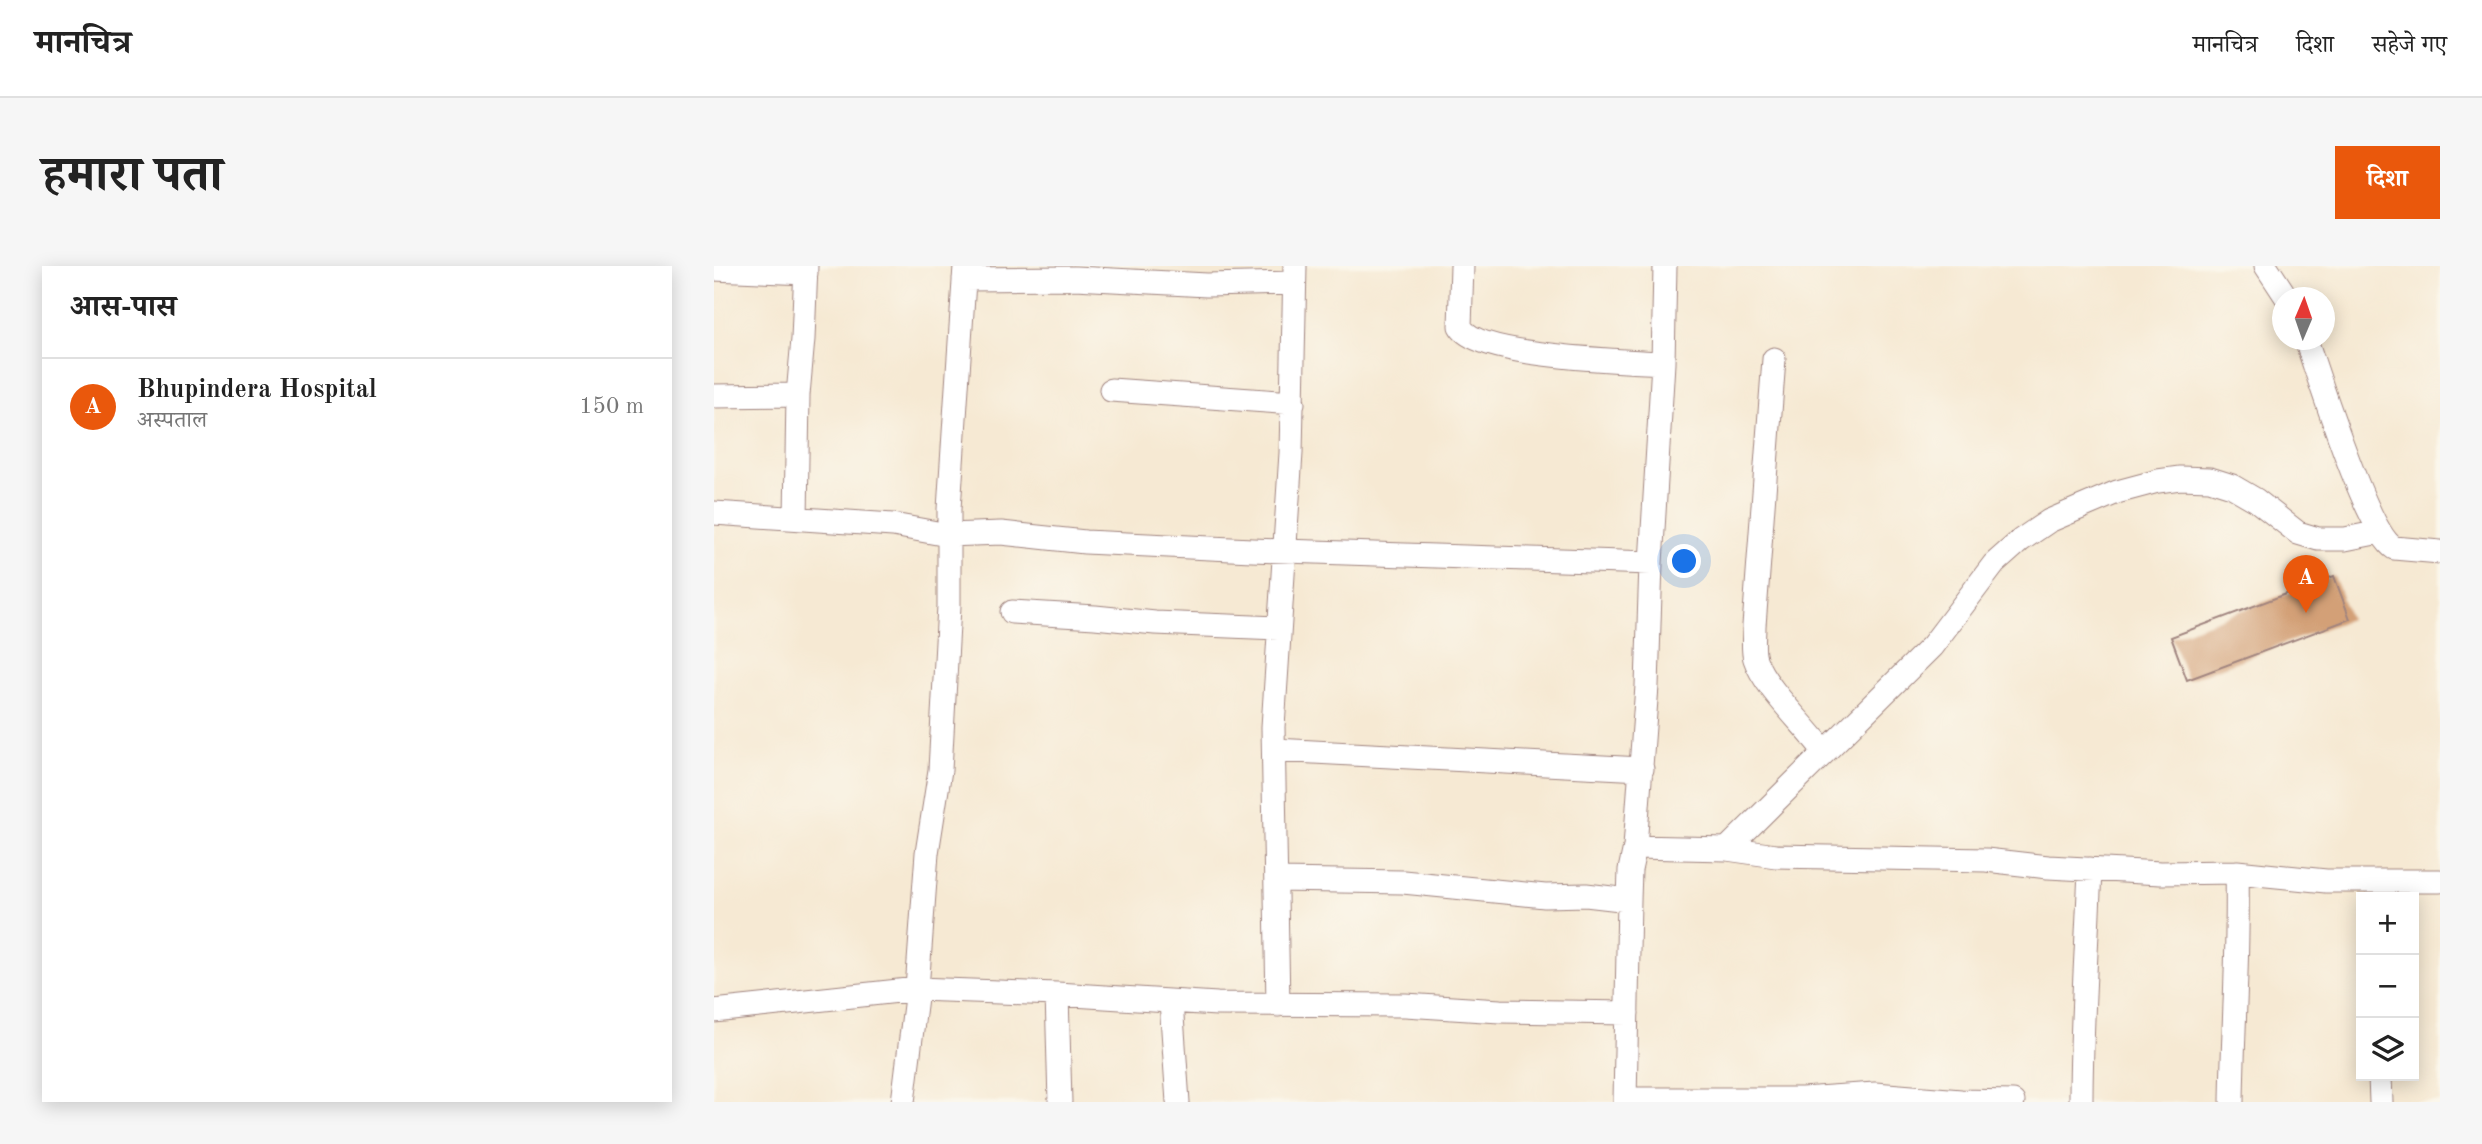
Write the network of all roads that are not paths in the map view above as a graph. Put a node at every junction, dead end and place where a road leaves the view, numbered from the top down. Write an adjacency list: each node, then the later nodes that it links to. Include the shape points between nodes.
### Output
1 (1462, 266): 11 (street, via 1460,326 1471,337 1540,354)
2 (1665, 266): 11 (street)
3 (2266, 266): 8 (street)
4 (714, 269): 5 (street)
5 (806, 269): 13 (street)
6 (964, 272): 7 (street, via 1207,285); 19 (street)
7 (1295, 274): 15 (street)
8 (2280, 287)
9 (2310, 350): 18 (street, via 2347,457)
10 (1774, 359): 26 (street, via 1755,658 1775,692)
11 (1663, 363): 22 (street)
12 (1111, 390): 15 (street)
13 (798, 395): 14 (street); 17 (street)
14 (714, 396)
15 (1293, 403): 20 (street)
16 (714, 513): 17 (street)
17 (796, 519): 19 (street, via 893,525)
18 (2380, 532): 21 (street, via 2394,548); 26 (street, via 2344,539 2298,533 2256,500 2210,479 2158,481 2093,501 2049,521 1994,564 1932,646)
19 (948, 535): 20 (street, via 1001,533 1084,542); 36 (street, via 940,771 927,853)
20 (1284, 550): 22 (street); 24 (street)
21 (2440, 552)
22 (1651, 563): 27 (street)
23 (1012, 612): 24 (street)
24 (1278, 628): 25 (street)
25 (1275, 750): 27 (street); 32 (street)
26 (1825, 751): 29 (street)
27 (1642, 769): 28 (street)
28 (1635, 847): 29 (street); 35 (street)
29 (1727, 849): 30 (street, via 1776,856 1986,860)
30 (2090, 869): 31 (street); 48 (street)
31 (2237, 872): 34 (street); 49 (street)
32 (1277, 880): 35 (street, via 1403,882); 39 (street)
33 (2440, 881): 34 (street)
34 (2383, 888)
35 (1629, 900): 41 (street)
36 (917, 989): 37 (street); 40 (street); 44 (street)
37 (1056, 994): 38 (street); 45 (street)
38 (1171, 1002): 39 (street); 46 (street)
39 (1278, 1005): 41 (street)
40 (714, 1011)
41 (1627, 1013): 43 (street)
42 (2380, 1081): 50 (street)
43 (1625, 1100): 47 (street, via 1875,1094)
44 (903, 1102)
45 (1060, 1102)
46 (1178, 1102)
47 (2013, 1102)
48 (2081, 1102)
49 (2232, 1102)
50 (2382, 1102)

